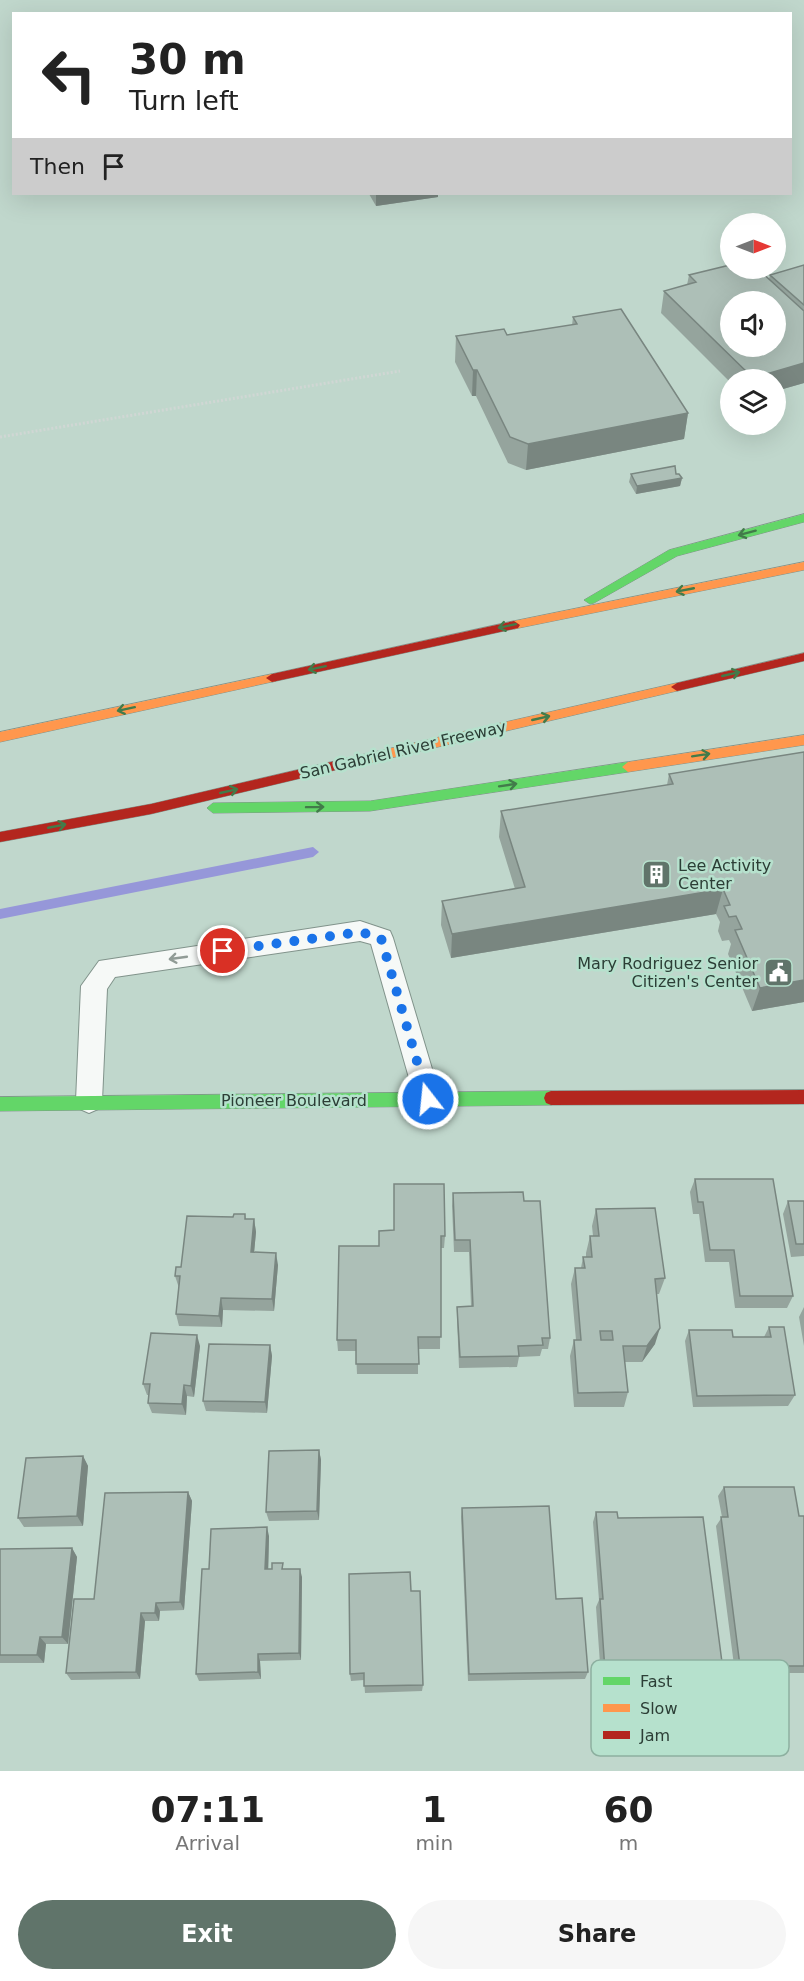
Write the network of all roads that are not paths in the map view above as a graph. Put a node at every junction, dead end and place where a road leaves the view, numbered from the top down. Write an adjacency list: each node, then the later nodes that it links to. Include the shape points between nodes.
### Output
1 (804, 518): 3 (main road, one-way to 3, via 673,553)
2 (804, 566): 3 (main road, one-way to 3)
3 (564, 614): 5 (main road, one-way to 5)
4 (804, 657): 7 (main road, San Gabriel River Freeway, one-way to 4)
5 (0, 737)
6 (804, 740): 7 (main road, one-way to 6, via 370,806)
7 (151, 808): 8 (main road, San Gabriel River Freeway, one-way to 7)
8 (0, 837)
9 (804, 1097): 10 (main road, Pioneer Boulevard)
10 (428, 1099): 11 (main road, Pioneer Boulevard); 11 (lane, one-way to 11, via 381,938 360,932 108,968 94,986)
11 (89, 1101): 12 (main road, Pioneer Boulevard)
12 (0, 1104)

